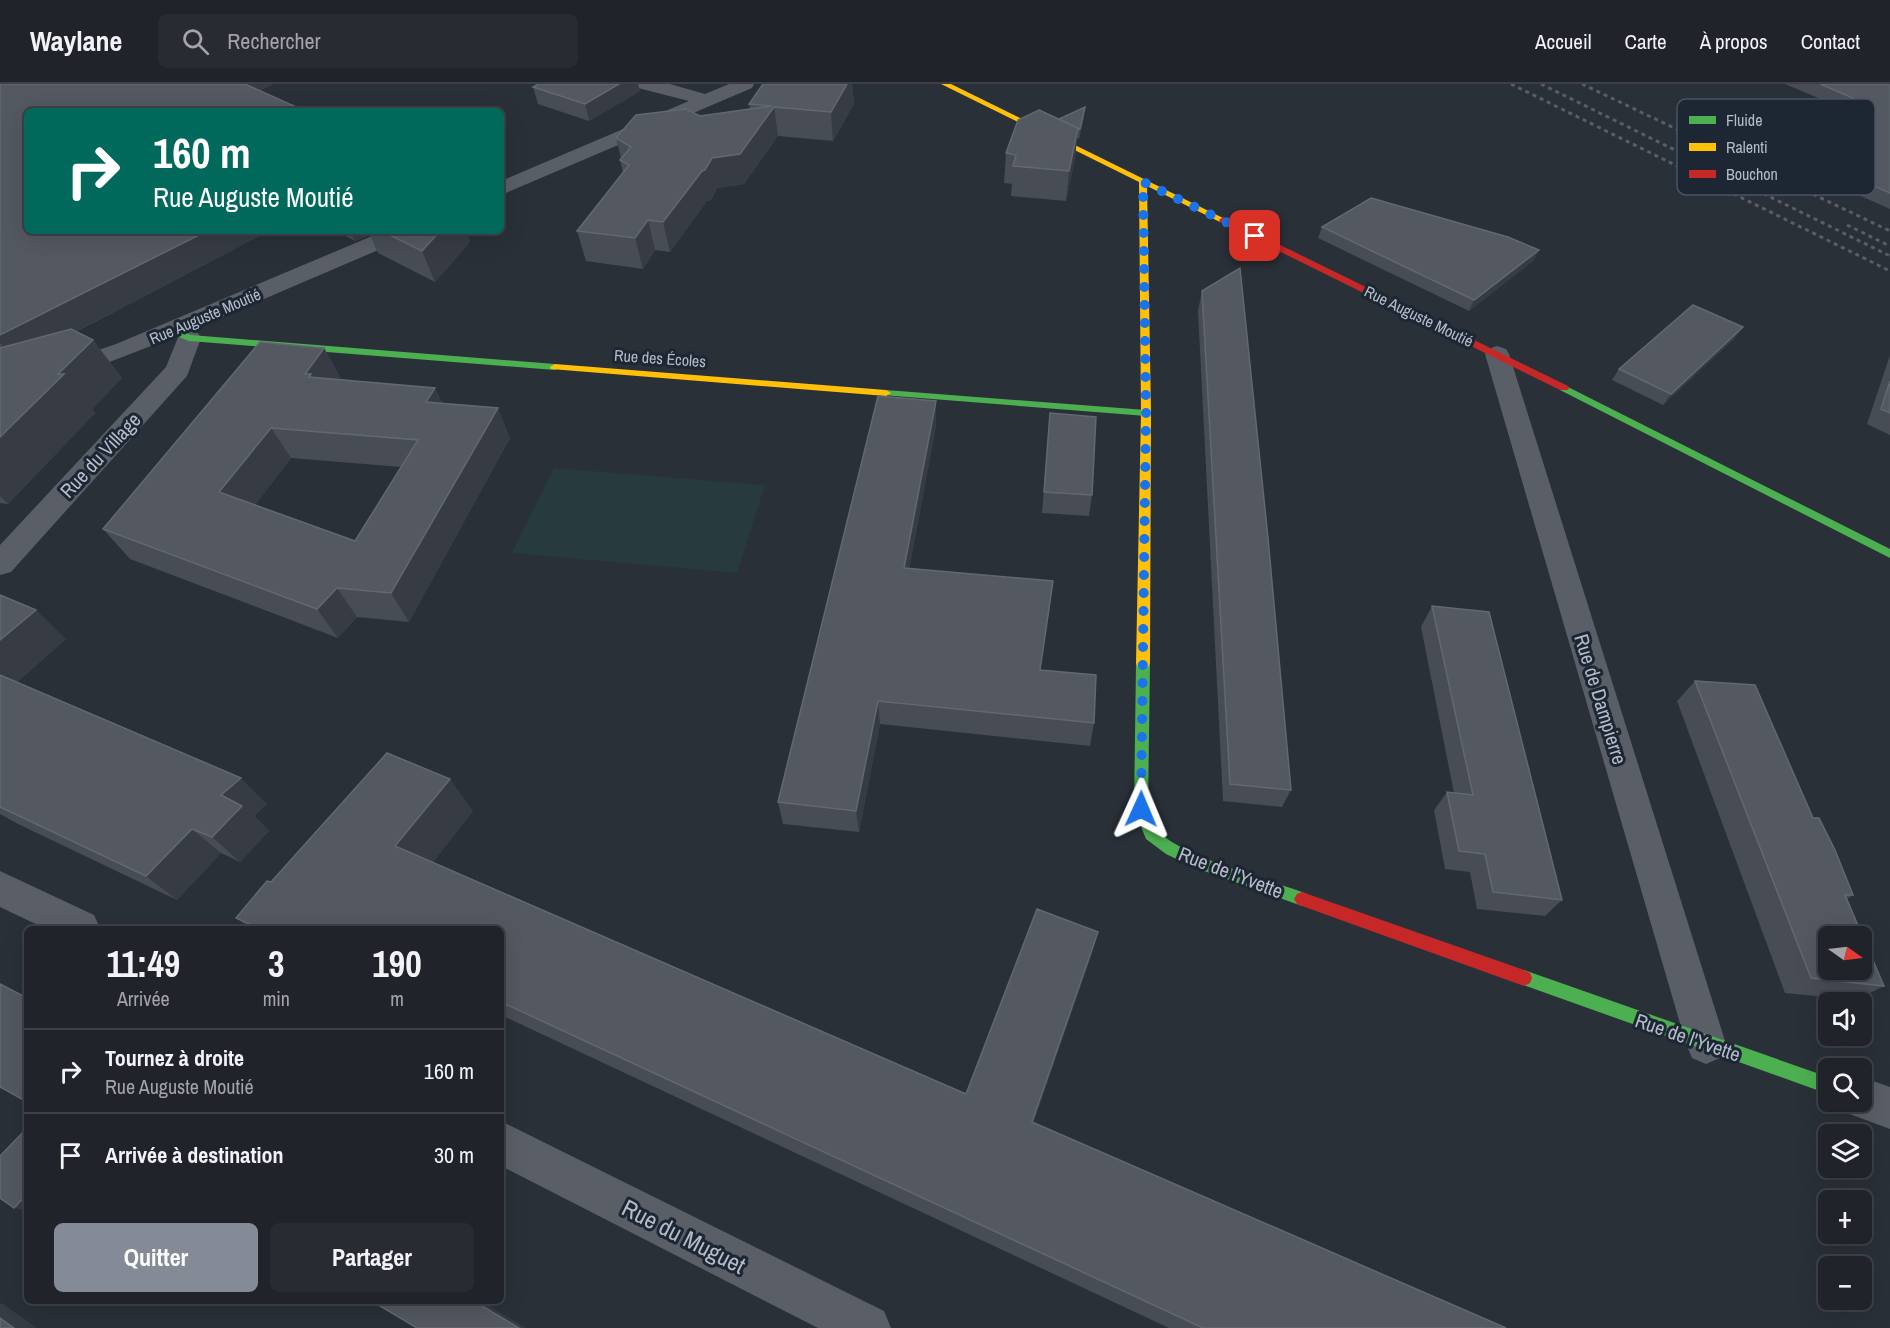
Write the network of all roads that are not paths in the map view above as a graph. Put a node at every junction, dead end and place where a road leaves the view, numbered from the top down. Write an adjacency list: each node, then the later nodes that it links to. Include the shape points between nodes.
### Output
1 (645, 84): 4 (street)
2 (745, 84): 4 (street)
3 (945, 84): 5 (street, Rue Auguste Moutié)
4 (703, 101): 6 (street)
5 (1143, 182): 9 (street, Rue Auguste Moutié); 11 (street, Rue de l'Yvette)
6 (504, 188)
7 (398, 234): 8 (street, Rue Auguste Moutié)
8 (181, 335): 10 (street, Rue Auguste Moutié); 11 (street, Rue des Écoles); 13 (street, Rue du Village, via 178,370)
9 (1497, 354): 12 (street, Rue Auguste Moutié); 16 (street, Rue de Dampierre)
10 (0, 385)
11 (1146, 413): 16 (street, Rue de l'Yvette, via 1141,809 1151,834 1197,862)
12 (1890, 554)
13 (0, 564)
14 (0, 888): 15 (street)
15 (77, 926)
16 (1706, 1044): 17 (street, Rue de l'Yvette)
17 (1818, 1083)
18 (1872, 1102): 19 (street)
19 (1890, 1108)
20 (504, 1145): 21 (street, Rue du Muguet)
21 (867, 1328)

